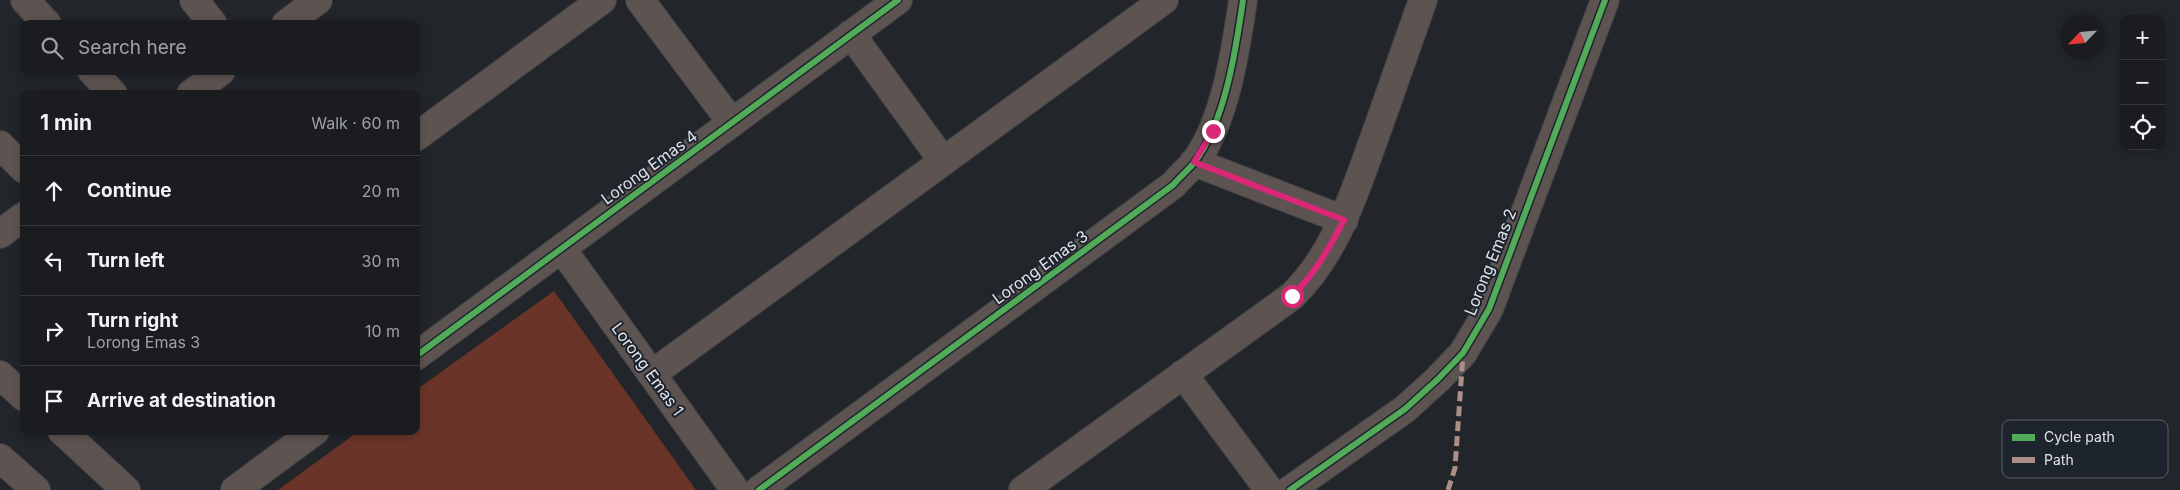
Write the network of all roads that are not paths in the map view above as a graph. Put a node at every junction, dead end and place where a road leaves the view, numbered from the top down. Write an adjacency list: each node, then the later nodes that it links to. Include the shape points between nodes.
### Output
1 (25, 0): 11 (street)
2 (194, 0): 12 (street)
3 (318, 0): 13 (street)
4 (602, 0): 20 (street)
5 (640, 0): 19 (street)
6 (898, 0): 14 (street, Lorong Emas 4)
7 (1164, 0): 22 (street)
8 (1243, 0): 23 (street, Lorong Emas 3, via 1235,57 1213,131)
9 (1423, 0): 26 (street)
10 (1604, 0): 44 (street, Lorong Emas 2, via 1489,309 1463,353 1405,409)
11 (43, 20)
12 (210, 20)
13 (291, 20)
14 (851, 34): 19 (street, Lorong Emas 4); 22 (street)
15 (96, 75): 17 (street)
16 (216, 75): 18 (street)
17 (109, 90)
18 (196, 90)
19 (732, 123): 28 (street, Lorong Emas 4)
20 (420, 134)
21 (0, 145): 24 (street)
22 (943, 162): 30 (street)
23 (1194, 162): 26 (street); 41 (street, Lorong Emas 3, via 1145,207)
24 (20, 165)
25 (20, 219): 27 (street)
26 (1344, 220): 31 (street, via 1309,280 1292,296)
27 (0, 234)
28 (562, 249): 29 (street, Lorong Emas 4); 30 (street, Lorong Emas 1)
29 (420, 353)
30 (652, 374): 40 (street, Lorong Emas 1)
31 (1184, 374): 42 (street); 43 (street)
32 (0, 376): 33 (street)
33 (20, 394)
34 (66, 435): 38 (street)
35 (310, 435): 39 (street)
36 (0, 458): 37 (street)
37 (36, 490)
38 (126, 490)
39 (235, 490)
40 (735, 490)
41 (759, 490)
42 (1023, 490)
43 (1269, 490)
44 (1290, 490)

